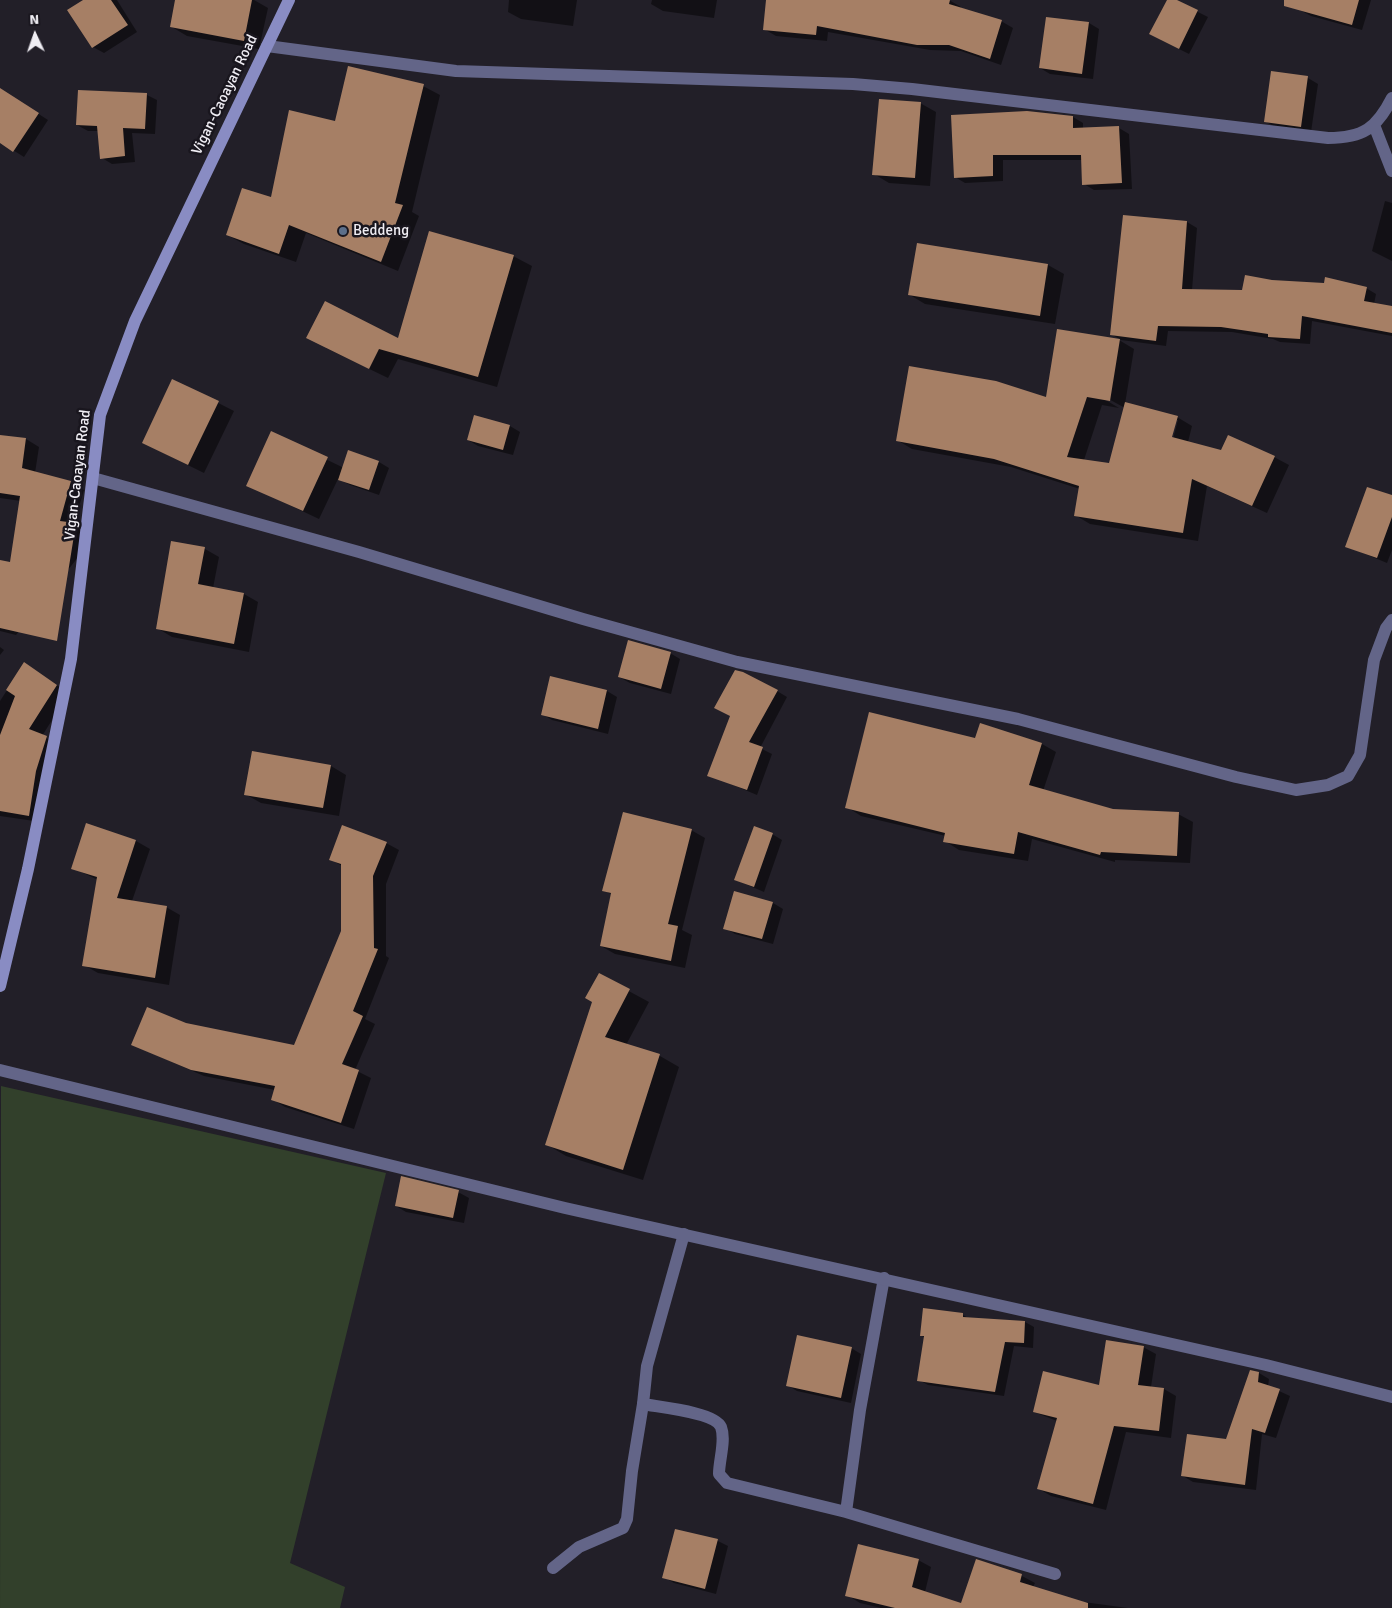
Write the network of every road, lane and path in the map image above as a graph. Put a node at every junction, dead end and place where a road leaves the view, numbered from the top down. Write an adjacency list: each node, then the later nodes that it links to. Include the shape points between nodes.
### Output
1 (289, 0): 2 (main road, Vigan-Caoayan Road)
2 (268, 46): 4 (street, via 456,72 912,88 1328,138 1364,133); 6 (main road, Vigan-Caoayan Road, via 128,338 100,415)
3 (1392, 98): 4 (street)
4 (1374, 125): 5 (street)
5 (1392, 171)
6 (93, 478): 7 (street, via 737,662 1018,719 1296,790 1328,785 1348,776 1360,755 1374,660); 8 (main road, Vigan-Caoayan Road, via 71,660)
7 (1392, 620)
8 (0, 986)
9 (0, 1070): 10 (street)
10 (684, 1234): 11 (street); 13 (street, via 647,1366)
11 (884, 1278): 12 (street); 14 (street, via 860,1410)
12 (1392, 1397)
13 (643, 1404): 14 (street, via 714,1419 721,1426 722,1438 718,1474 727,1483); 15 (street, via 627,1519 623,1528 579,1547)
14 (846, 1512): 16 (street)
15 (553, 1568)
16 (1055, 1574)

